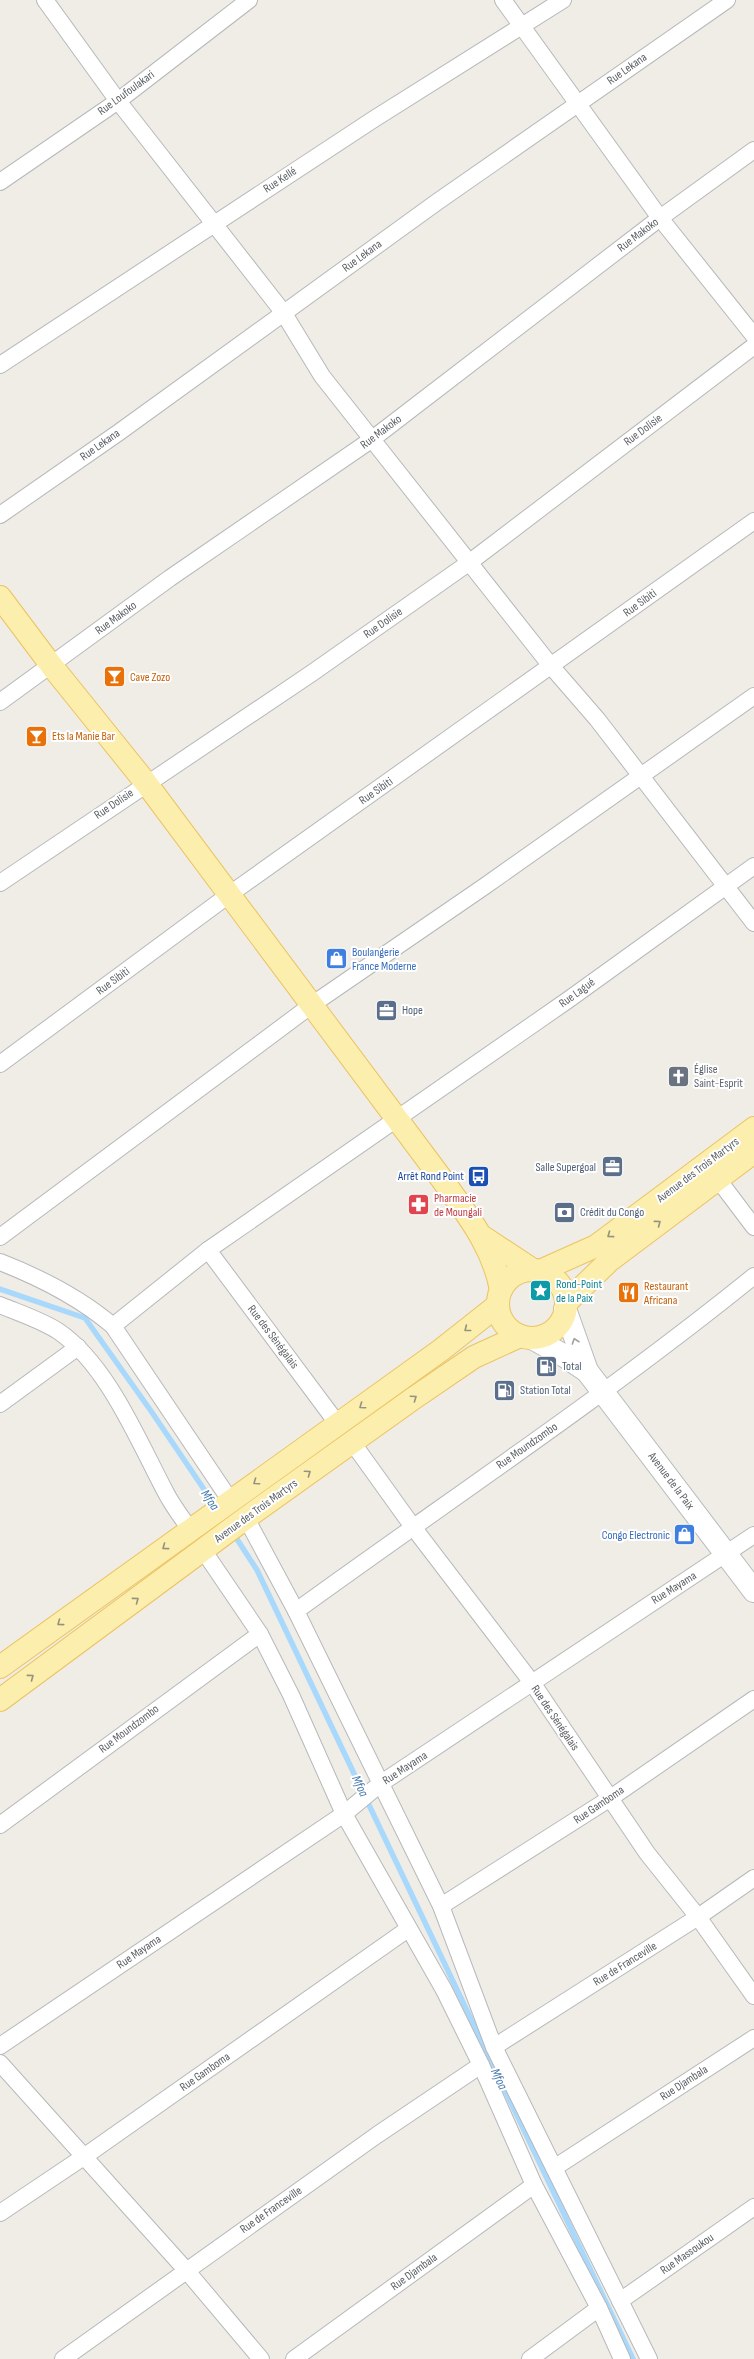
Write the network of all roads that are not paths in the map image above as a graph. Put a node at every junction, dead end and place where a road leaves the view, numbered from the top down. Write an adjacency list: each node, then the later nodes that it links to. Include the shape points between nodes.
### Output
1 (45, 0): 7 (street)
2 (249, 0): 7 (street, Rue Loufoulakari)
3 (504, 0): 6 (street)
4 (563, 0): 6 (street, Rue Kellé)
5 (727, 0): 8 (street, Rue Lekana)
6 (523, 25): 8 (street); 12 (street, Rue Kellé)
7 (118, 101): 10 (street, Rue Loufoulakari); 12 (street)
8 (577, 104): 11 (street); 13 (street, Rue Lekana)
9 (754, 150): 11 (street, Rue Makoko)
10 (0, 182)
11 (660, 218): 14 (street); 17 (street, Rue Makoko)
12 (215, 223): 13 (street); 16 (street, Rue Kellé)
13 (283, 312): 17 (street, via 322,376); 18 (street, Rue Lekana, via 118,433)
14 (754, 336)
15 (754, 346): 20 (street, Rue Dolisie)
16 (0, 365)
17 (371, 440): 20 (street); 22 (street, Rue Makoko, via 170,578)
18 (0, 515)
19 (754, 521): 23 (street, Rue Sibiti)
20 (470, 562): 23 (street); 27 (street, Rue Dolisie, via 312,673)
21 (0, 597): 22 (main road)
22 (51, 665): 25 (street, Rue Makoko); 27 (main road)
23 (551, 666): 26 (street); 31 (street, Rue Sibiti)
24 (754, 696): 26 (street)
25 (0, 702)
26 (642, 776): 30 (street); 33 (street)
27 (146, 783): 29 (street, Rue Dolisie); 31 (main road)
28 (754, 866): 30 (street, Rue Lagué)
29 (0, 883)
30 (726, 886): 32 (street); 35 (street, Rue Lagué)
31 (230, 894): 33 (main road); 34 (street, Rue Sibiti)
32 (754, 923)
33 (313, 1004): 35 (main road); 41 (street)
34 (0, 1064)
35 (397, 1118): 40 (main road); 42 (street, Rue Lagué)
36 (754, 1128): 44 (main road, Avenue des Trois Martyrs, one-way to 44, via 596,1246)
37 (754, 1152): 38 (main road, Avenue des Trois Martyrs)
38 (717, 1178): 39 (street); 48 (main road, Avenue des Trois Martyrs, one-way to 38, via 609,1260)
39 (754, 1226)
40 (482, 1236): 44 (main road); 46 (main road, via 493,1258)
41 (0, 1237)
42 (208, 1250): 49 (street, Rue Lagué); 55 (street, Rue des Sénégalais)
43 (0, 1262): 49 (street, via 69,1294)
44 (536, 1271): 46 (main road, via 512,1276); 48 (main road, via 550,1275 558,1283 564,1292)
45 (754, 1276): 53 (street, Rue Moundzombo, via 683,1334)
46 (500, 1298): 50 (main road, via 501,1318 508,1329); 55 (main road, Avenue des Trois Martyrs, one-way to 55, via 441,1350)
47 (0, 1305): 51 (street, via 57,1330)
48 (566, 1306): 50 (main road, via 562,1320 554,1330 544,1336); 52 (main road, Avenue de la Paix, one-way to 48)
49 (113, 1326): 57 (street)
50 (526, 1337): 52 (main road, Avenue de la Paix, via 563,1355); 56 (main road, Avenue des Trois Martyrs, one-way to 50, via 474,1357)
51 (78, 1347): 54 (street); 59 (street, via 98,1372 134,1431 166,1493)
52 (587, 1371): 53 (main road, Avenue de la Paix)
53 (604, 1393): 60 (street, Rue Moundzombo); 63 (main road, Avenue de la Paix)
54 (0, 1404)
55 (337, 1423): 57 (main road, Avenue des Trois Martyrs, one-way to 57)
56 (352, 1442): 58 (main road, Avenue des Trois Martyrs, one-way to 56); 60 (street, Rue des Sénégalais)
57 (224, 1504): 59 (main road, Avenue des Trois Martyrs)
58 (238, 1523): 62 (main road, Avenue des Trois Martyrs); 65 (street)
59 (193, 1527): 67 (main road, Avenue des Trois Martyrs, one-way to 67)
60 (413, 1527): 65 (street, Rue Moundzombo); 68 (street, Rue des Sénégalais)
61 (754, 1535): 63 (street, Rue Mayama)
62 (207, 1547): 66 (street); 70 (main road, Avenue des Trois Martyrs, one-way to 62)
63 (727, 1554): 64 (main road, Avenue de la Paix); 68 (street, Rue Mayama, via 632,1615)
64 (754, 1591)
65 (296, 1611): 71 (street)
66 (260, 1634): 73 (street, via 291,1695); 74 (street, Rue Moundzombo)
67 (0, 1667)
68 (533, 1684): 71 (street, Rue Mayama); 72 (street, Rue des Sénégalais)
69 (754, 1698): 72 (street, Rue Gamboma)
70 (0, 1700)
71 (380, 1784): 73 (street, Rue Mayama); 76 (street)
72 (609, 1799): 76 (street, Rue Gamboma); 77 (street, Rue des Sénégalais, via 647,1854)
73 (344, 1814): 78 (street); 81 (street, Rue Mayama)
74 (0, 1825)
75 (754, 1878): 77 (street, Rue de Franceville)
76 (441, 1906): 82 (street)
77 (698, 1917): 79 (street, Rue des Sénégalais); 82 (street, Rue de Franceville)
78 (408, 1929): 84 (street, via 444,1990); 85 (street, Rue Gamboma)
79 (754, 1996)
80 (754, 2038): 86 (street, Rue Djambala)
81 (0, 2046)
82 (494, 2047): 86 (street)
83 (0, 2063): 85 (street)
84 (481, 2065): 87 (street); 90 (street, Rue de Franceville)
85 (84, 2156): 89 (street, Rue Gamboma); 90 (street)
86 (554, 2168): 91 (street)
87 (534, 2185): 92 (street); 95 (street, Rue Djambala)
88 (754, 2208): 91 (street, Rue Massoukou)
89 (0, 2213)
90 (186, 2270): 93 (street, Rue de Franceville); 94 (street)
91 (620, 2301): 98 (street)
92 (599, 2308): 96 (street); 97 (street)
93 (63, 2359)
94 (261, 2359)
95 (294, 2359)
96 (530, 2359)
97 (622, 2359)
98 (649, 2359)

